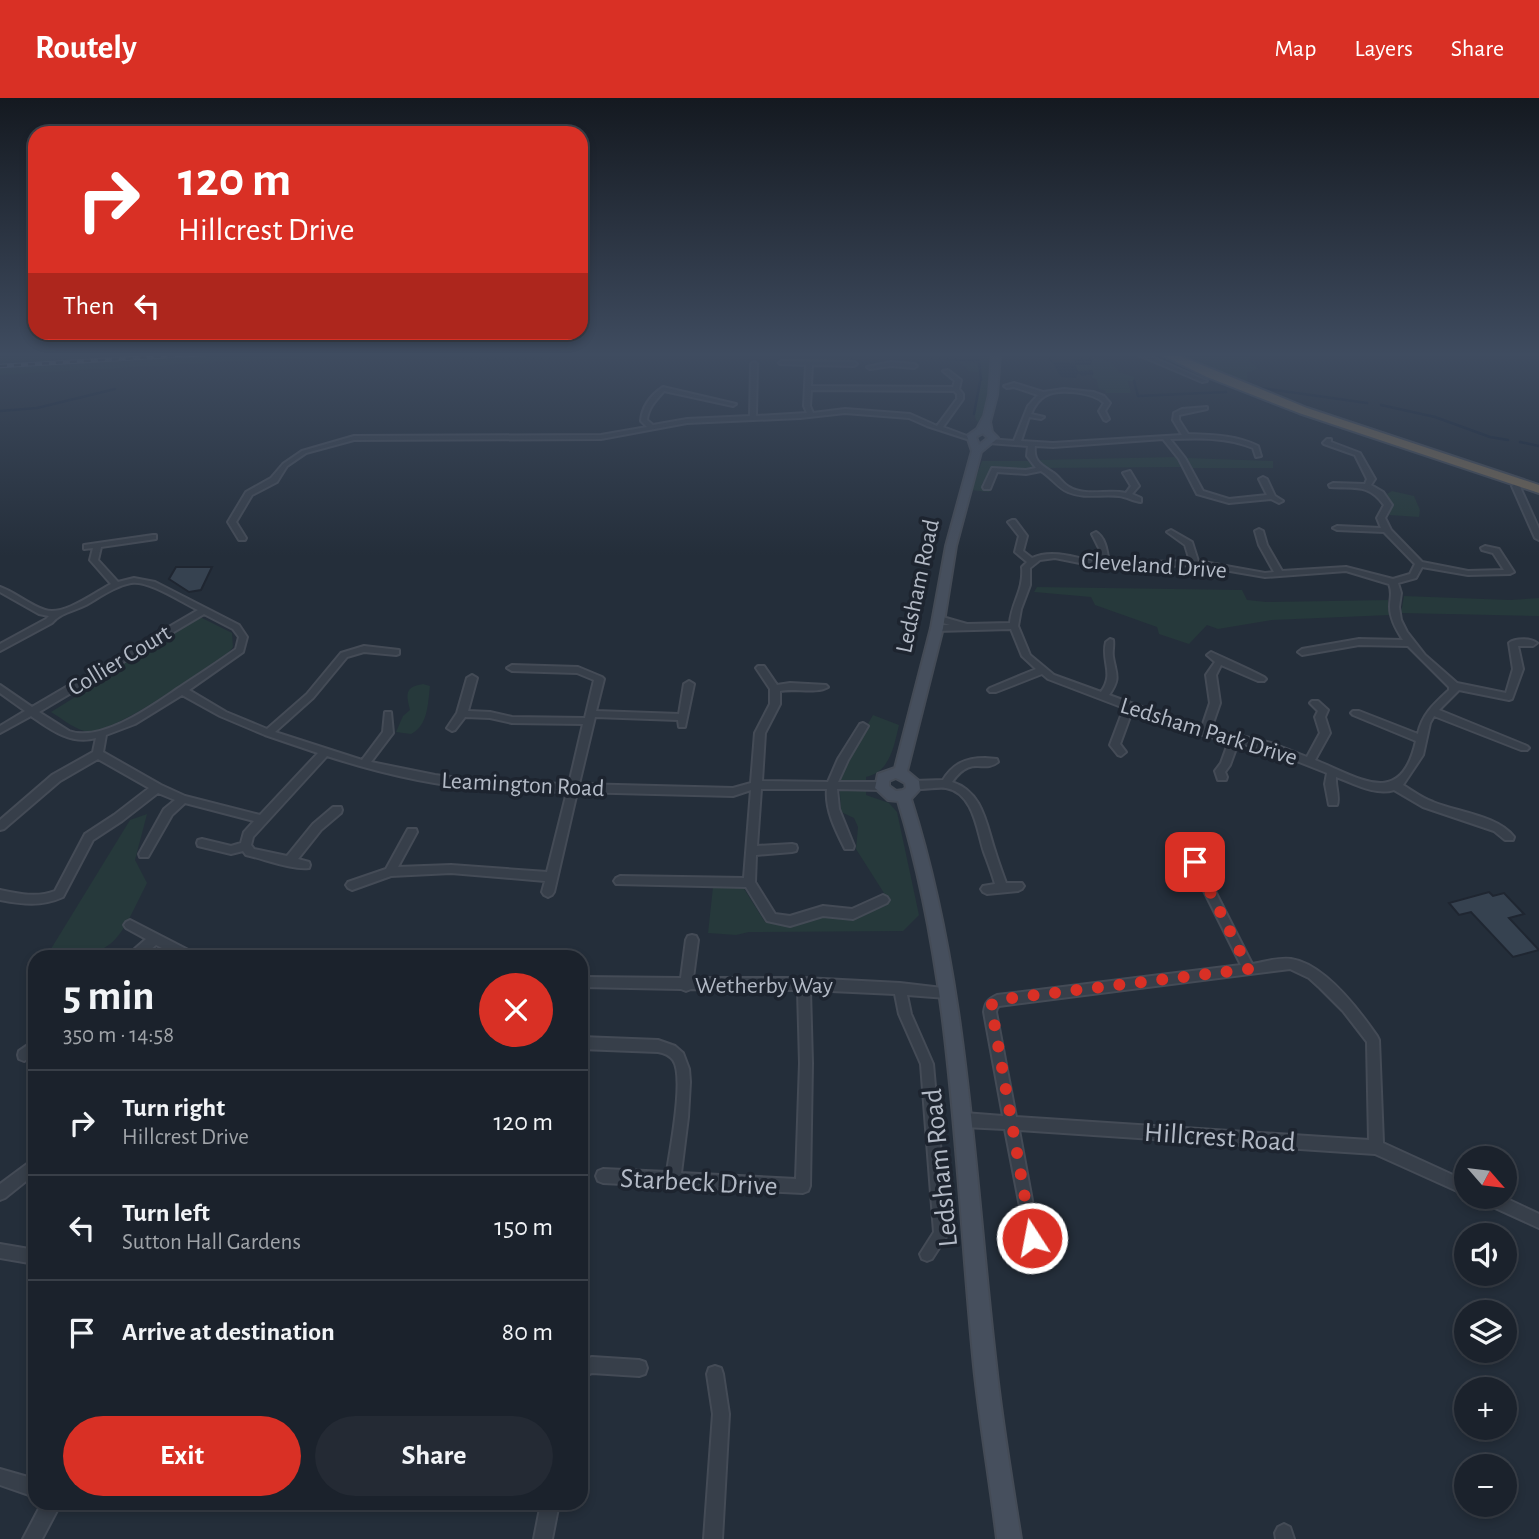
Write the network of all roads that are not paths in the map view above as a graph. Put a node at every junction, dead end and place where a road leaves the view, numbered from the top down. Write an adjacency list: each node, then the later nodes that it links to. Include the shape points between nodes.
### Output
1 (644, 421): 9 (street)
2 (685, 421): 9 (street)
3 (924, 421): 10 (street)
4 (945, 421): 10 (street)
5 (986, 421): 14 (main road, Ledsham Road)
6 (1024, 421): 16 (street)
7 (1177, 421): 12 (street)
8 (1331, 421): 23 (highway)
9 (650, 426): 37 (street, via 601,437 379,436 329,443 304,452 285,465 274,481 249,494 232,522)
10 (939, 428): 14 (street)
11 (1116, 432): 15 (street)
12 (1186, 436): 13 (street); 19 (street, via 1252,440)
13 (1165, 437): 15 (street); 22 (street, via 1200,492 1229,501 1275,499)
14 (981, 438): 16 (street); 54 (main road, Ledsham Road, via 951,546)
15 (1123, 439): 18 (street)
16 (1016, 442): 18 (street)
17 (1326, 443): 25 (street, via 1358,454 1371,479)
18 (1032, 444): 20 (street, via 1030,455)
19 (1258, 456)
20 (1040, 469): 26 (street, via 992,471); 28 (street, via 1073,492)
21 (1126, 472): 28 (street, via 1135,486)
22 (1263, 479)
23 (1521, 483): 27 (highway); 38 (street, via 1516,486)
24 (1333, 485): 25 (street)
25 (1367, 486): 32 (street, via 1388,505 1381,518)
26 (987, 487)
27 (1539, 489)
28 (1129, 493): 29 (street)
29 (1138, 500)
30 (1018, 525): 42 (street, via 1023,539 1018,549)
31 (1337, 528): 32 (street)
32 (1385, 530): 44 (street, via 1412,552)
33 (1096, 533): 45 (street)
34 (1178, 533): 43 (street, via 1189,544)
35 (1263, 534): 47 (street, via 1263,545)
36 (153, 537): 39 (street)
37 (242, 538)
38 (1539, 538)
39 (98, 545): 40 (street); 50 (street, via 94,560)
40 (87, 547)
41 (1485, 548): 46 (street, via 1500,550)
42 (1031, 561): 45 (street, Cleveland Drive, via 1055,556); 55 (street)
43 (1195, 563): 45 (street, Cleveland Drive); 47 (street, Cleveland Drive)
44 (1419, 564): 46 (street, via 1468,573); 49 (street, via 1413,576)
45 (1105, 566)
46 (1510, 572): 48 (street)
47 (1280, 575): 49 (street, Cleveland Drive, via 1346,569)
48 (1521, 576)
49 (1393, 582): 56 (street, via 1395,618)
50 (116, 585): 52 (street, via 143,581); 53 (street)
51 (0, 589): 53 (street, via 42,612)
52 (204, 610): 76 (street, via 241,631 243,643 231,657); 81 (street, Collier Court)
53 (55, 614): 59 (street)
54 (938, 623): 55 (street); 104 (main road, Ledsham Road)
55 (1014, 626): 66 (street, via 1026,656)
56 (1410, 643): 61 (street, via 1360,642); 73 (street)
57 (1533, 643): 73 (street, via 1513,643 1518,669 1509,697)
58 (1098, 644): 78 (street, via 1109,645 1114,679)
59 (0, 649)
60 (396, 652): 63 (street, via 356,650)
61 (1301, 652)
62 (318, 666): 63 (street)
63 (333, 668): 90 (street, via 310,696)
64 (512, 668): 86 (street, via 578,670 599,679)
65 (761, 668): 75 (street)
66 (1041, 671): 71 (street); 78 (street, Ledsham Park Drive)
67 (472, 678): 85 (street)
68 (992, 678): 71 (street)
69 (1261, 679): 91 (street, via 1215,658 1211,675 1215,703)
70 (689, 684): 86 (street, via 683,717)
71 (1003, 685): 77 (street)
72 (823, 687): 75 (street)
73 (1454, 687): 82 (street, via 1451,696)
74 (0, 688): 81 (street)
75 (775, 689): 106 (street, via 775,704 760,733)
76 (181, 690): 90 (street, Leamington Road); 92 (street)
77 (993, 690)
78 (1102, 697): 79 (street, Ledsham Park Drive)
79 (1129, 707): 91 (street, Ledsham Park Drive); 97 (street, via 1115,745)
80 (1322, 707): 100 (street, via 1324,738)
81 (34, 711): 89 (street, Collier Court); 92 (street, via 73,736)
82 (1432, 711): 94 (street); 95 (street)
83 (1362, 712): 94 (street)
84 (388, 714): 101 (street, via 388,733)
85 (462, 714): 86 (street, via 512,720); 88 (street)
86 (590, 718): 111 (street)
87 (863, 726): 107 (street)
88 (452, 728)
89 (0, 730)
90 (268, 733): 96 (street, Leamington Road)
91 (1205, 733): 93 (street, Ledsham Park Drive)
92 (101, 735): 98 (street)
93 (1235, 739): 100 (street, Ledsham Park Drive); 102 (street)
94 (1421, 739): 109 (street, via 1418,755)
95 (1519, 743)
96 (324, 752): 101 (street, Leamington Road); 116 (street)
97 (1121, 752)
98 (98, 754): 110 (street); 117 (street, via 57,778)
99 (993, 762): 105 (street, via 959,765)
100 (1309, 762): 103 (street, Ledsham Park Drive)
101 (365, 764): 111 (street, Leamington Road, via 449,782)
102 (1218, 772)
103 (1332, 772): 109 (street, Ledsham Park Drive, via 1370,786); 113 (street, via 1332,798)
104 (900, 773): 108 (main road, via 886,775); 112 (main road, via 910,778)
105 (946, 784): 112 (street); 135 (street, via 971,799)
106 (756, 785): 107 (street, Leamington Road); 111 (street, Leamington Road, via 733,792); 125 (street)
107 (830, 786): 108 (street, Leamington Road); 123 (street, via 833,810)
108 (881, 786): 112 (main road, via 888,794)
109 (1396, 786): 118 (street, via 1427,804)
110 (157, 788): 114 (street); 138 (street, via 89,837 59,894 27,900)
111 (573, 788): 130 (street)
112 (908, 791): 150 (main road, Ledsham Road)
113 (1317, 793)
114 (183, 799): 116 (street); 126 (street, via 168,812)
115 (337, 810): 127 (street)
116 (262, 819): 122 (street, via 248,835)
117 (1, 825)
118 (1505, 831)
119 (412, 832): 129 (street)
120 (1184, 841): 145 (street)
121 (202, 843): 122 (street, via 231,850)
122 (246, 846): 127 (street, via 250,852)
123 (849, 846)
124 (792, 848): 125 (street)
125 (751, 851): 132 (street)
126 (144, 854)
127 (289, 862): 128 (street)
128 (305, 866)
129 (391, 872): 130 (street, via 462,869); 133 (street)
130 (552, 877): 137 (street)
131 (621, 881): 132 (street, via 652,876)
132 (750, 883): 139 (street, via 765,913 790,921 823,911 853,914)
133 (352, 885)
134 (1018, 886): 135 (street)
135 (1002, 887): 136 (street)
136 (987, 888)
137 (548, 892)
138 (0, 895)
139 (883, 900)
140 (130, 925): 141 (street)
141 (155, 938): 143 (street); 144 (street)
142 (692, 940): 148 (street)
143 (142, 950)
144 (177, 950)
145 (1249, 969): 155 (street, via 1003,999 991,1005); 156 (street, via 1290,964 1305,968 1373,1040)
146 (588, 982): 148 (street, Wetherby Way)
147 (804, 983): 148 (street, Wetherby Way); 149 (street, Wetherby Way); 159 (street, Starbeck Drive, via 809,1187)
148 (686, 986)
149 (900, 988): 150 (street, Wetherby Way); 166 (street, Ledsham Road, via 905,1014 927,1064 941,1234)
150 (947, 993): 154 (main road, Ledsham Road)
151 (588, 1043): 159 (street, via 658,1046 679,1058 684,1078)
152 (28, 1049): 153 (street)
153 (24, 1055)
154 (964, 1120): 155 (street, Hillcrest Road); 178 (main road, Ledsham Road, via 985,1366)
155 (1011, 1122): 156 (street, Hillcrest Road); 164 (street)
156 (1376, 1147): 160 (street, Hillcrest Road)
157 (28, 1171): 161 (street)
158 (603, 1176): 159 (street, Starbeck Drive)
159 (673, 1179)
160 (1454, 1183)
161 (0, 1192)
162 (1512, 1209): 163 (street)
163 (1539, 1221)
164 (1032, 1238)
165 (0, 1251): 167 (street)
166 (927, 1254)
167 (28, 1256)
168 (588, 1366): 169 (street)
169 (639, 1368)
170 (715, 1374): 177 (street, via 721,1414)
171 (0, 1477): 172 (street)
172 (28, 1486)
173 (48, 1510): 175 (street)
174 (549, 1510): 176 (street)
175 (32, 1539)
176 (543, 1539)
177 (713, 1539)
178 (1009, 1539)

